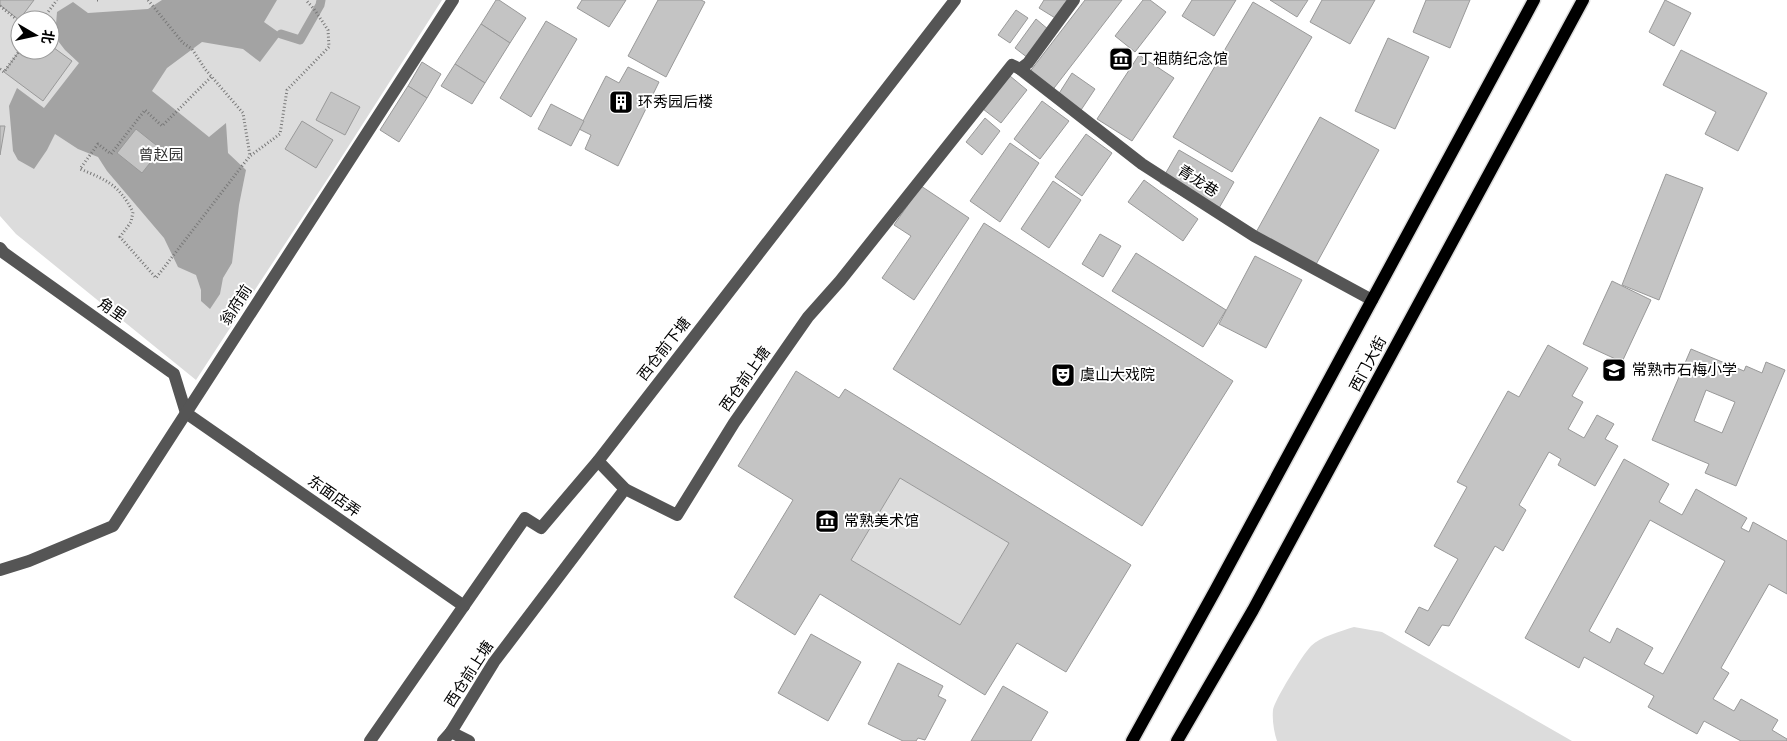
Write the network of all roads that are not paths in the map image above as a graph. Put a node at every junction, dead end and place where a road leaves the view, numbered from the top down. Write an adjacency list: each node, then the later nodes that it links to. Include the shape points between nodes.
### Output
1 (453, 0): 9 (lane, 翁府前)
2 (955, 0): 10 (lane, 西仓前下塘)
3 (1074, 0): 6 (lane, 西仓前上塘, via 1028,63)
4 (1534, 0): 8 (main road, 西门大街)
5 (1583, 0): 18 (main road, 西门大街, via 1258,601)
6 (1020, 69): 8 (lane, 青龙巷, via 1142,164 1254,236); 11 (lane, 西仓前上塘, via 1012,65 808,318 734,423 677,515)
7 (1, 253): 9 (lane, 角里, via 174,374)
8 (1372, 300): 17 (main road, 西门大街)
9 (186, 413): 12 (lane, 翁府前, via 113,526); 13 (lane, 东面店弄)
10 (598, 461): 11 (lane); 13 (lane, 西仓前下塘, via 541,528 525,518)
11 (625, 489): 14 (lane, 西仓前上塘, via 494,662)
12 (0, 570)
13 (464, 606): 15 (lane, 西仓前下塘)
14 (447, 737): 16 (lane)
15 (370, 741)
16 (469, 741)
17 (1132, 741)
18 (1176, 741)

